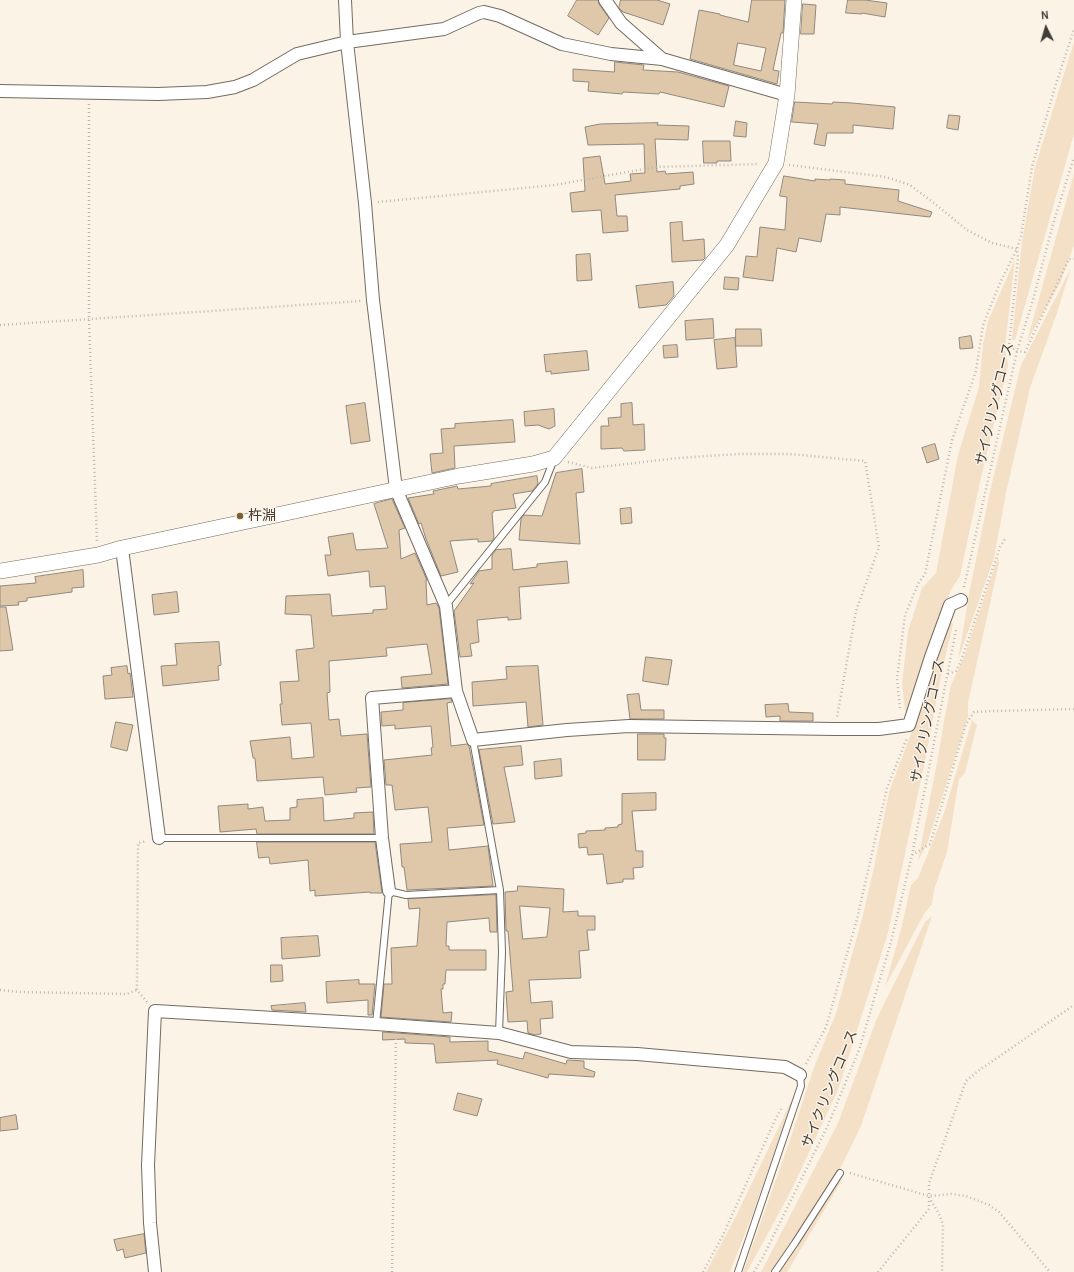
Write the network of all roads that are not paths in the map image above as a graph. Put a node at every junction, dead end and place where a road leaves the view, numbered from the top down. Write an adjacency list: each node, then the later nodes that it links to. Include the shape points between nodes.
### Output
1 (345, 0): 4 (street)
2 (605, 0): 5 (street, via 621,23)
3 (794, 0): 7 (street)
4 (347, 42): 5 (street, via 444,29 484,12 500,16 562,44 611,54); 6 (street, via 297,54 253,80 235,87 207,92 89,94); 9 (street, via 366,203 373,300)
5 (662, 59): 7 (street)
6 (0, 91)
7 (787, 95): 8 (street, via 776,163 727,244)
8 (554, 458): 9 (street); 13 (lane, via 545,482)
9 (396, 489): 10 (street); 13 (street)
10 (122, 548): 11 (street); 16 (street)
11 (0, 572)
12 (961, 600): 15 (street, via 950,605 909,725 835,729 629,726)
13 (446, 606): 14 (street)
14 (456, 691): 15 (street); 17 (street, via 372,698)
15 (474, 740): 19 (lane)
16 (159, 838): 17 (lane)
17 (382, 838): 18 (street)
18 (389, 890): 19 (lane, via 406,895); 20 (lane)
19 (500, 890): 21 (lane)
20 (376, 1024): 21 (street); 24 (street, via 155,1011 148,1165)
21 (500, 1033): 22 (street, via 571,1052 637,1054 785,1067)
22 (800, 1075): 25 (lane, via 801,1086)
23 (840, 1173): 26 (lane)
24 (152, 1271)
25 (738, 1272)
26 (775, 1272)

